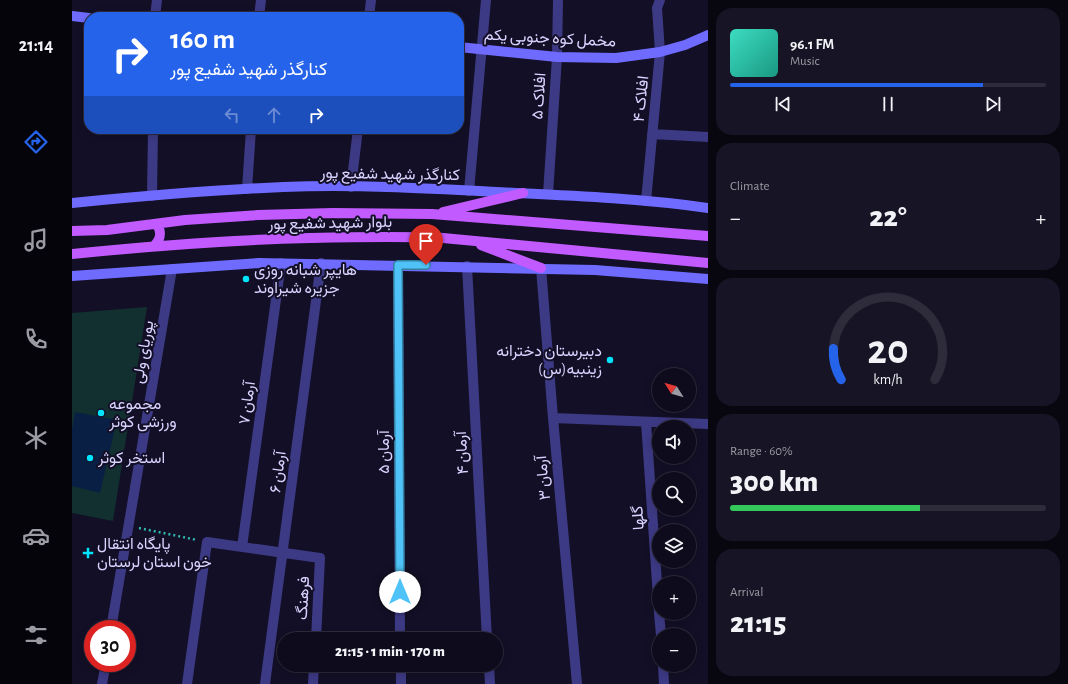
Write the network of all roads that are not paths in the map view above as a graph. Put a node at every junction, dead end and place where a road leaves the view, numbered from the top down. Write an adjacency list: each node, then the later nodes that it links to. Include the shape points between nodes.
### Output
1 (157, 0): 7 (street)
2 (261, 0): 8 (street)
3 (371, 0): 9 (street)
4 (486, 0): 14 (street)
5 (558, 0): 16 (street, افلاک ۵)
6 (660, 0): 15 (street, افلاک ۴, via 657,8)
7 (156, 12)
8 (260, 12)
9 (370, 12)
10 (72, 16): 11 (main road)
11 (84, 17)
12 (708, 34): 15 (main road, مخمل کوه جنوبی یکم, via 685,45)
13 (464, 48): 14 (main road, مخمل کوه جنوبی یکم)
14 (481, 50): 16 (main road, مخمل کوه جنوبی یکم); 24 (street)
15 (660, 52): 16 (main road, مخمل کوه جنوبی یکم, via 616,58); 20 (street, افلاک ۴)
16 (557, 57): 26 (street, افلاک ۵)
17 (153, 134): 27 (street)
18 (251, 134): 23 (street)
19 (357, 134): 22 (street)
20 (652, 134): 21 (street); 28 (street, افلاک ۴)
21 (708, 137)
22 (351, 187): 23 (main road, کنارگذر شهید شفیع پور); 24 (main road, کنارگذر شهید شفیع پور)
23 (247, 189): 27 (main road, کنارگذر شهید شفیع پور)
24 (469, 191): 25 (main road, کنارگذر شهید شفیع پور)
25 (523, 193): 26 (main road, کنارگذر شهید شفیع پور); 31 (main road)
26 (548, 194): 28 (main road, کنارگذر شهید شفیع پور)
27 (152, 196): 29 (main road, کنارگذر شهید شفیع پور)
28 (646, 201): 30 (main road, کنارگذر شهید شفیع پور)
29 (72, 203)
30 (708, 208)
31 (432, 214): 32 (main road, بلوار شهید شفیع پور, via 258,215); 35 (main road, بلوار شهید شفیع پور)
32 (171, 221): 33 (main road, بلوار شهید شفیع پور); 37 (main road, via 166,234)
33 (153, 224): 34 (main road, بلوار شهید شفیع پور, via 107,230); 38 (main road, via 157,224 161,232)
34 (72, 231)
35 (708, 236)
36 (470, 241): 37 (main road, بلوار شهید شفیع پور, via 408,237); 42 (main road, بلوار شهید شفیع پور); 45 (main road)
37 (173, 245): 38 (main road, بلوار شهید شفیع پور)
38 (154, 246): 39 (main road, بلوار شهید شفیع پور)
39 (72, 254)
40 (281, 263): 41 (main road); 46 (main road, via 259,262); 52 (street, آرمان ۷)
41 (321, 263): 43 (main road); 53 (street, آرمان ۶)
42 (708, 263)
43 (398, 265): 44 (main road); 57 (street, آرمان ۵)
44 (467, 266): 45 (main road); 58 (street, آرمان ۴)
45 (541, 268): 48 (main road); 49 (street, آرمان ۳)
46 (172, 269): 47 (main road); 55 (street, پوریای ولی)
47 (72, 276)
48 (708, 279)
49 (553, 418): 50 (street); 70 (street, آرمان ۳)
50 (646, 422): 51 (street); 54 (street, گلها)
51 (708, 424)
52 (242, 547): 53 (street); 65 (street, via 207,542)
53 (282, 553): 56 (street, فرهنگ, via 320,558); 66 (street, آرمان ۶)
54 (656, 576)
55 (113, 620)
56 (316, 632)
57 (400, 632)
58 (487, 632)
59 (104, 672): 64 (street)
60 (314, 672): 67 (street)
61 (401, 672): 68 (street)
62 (489, 672): 69 (street)
63 (663, 672): 71 (street)
64 (102, 684)
65 (187, 684)
66 (265, 684)
67 (313, 684)
68 (401, 684)
69 (490, 684)
70 (577, 684)
71 (664, 684)

